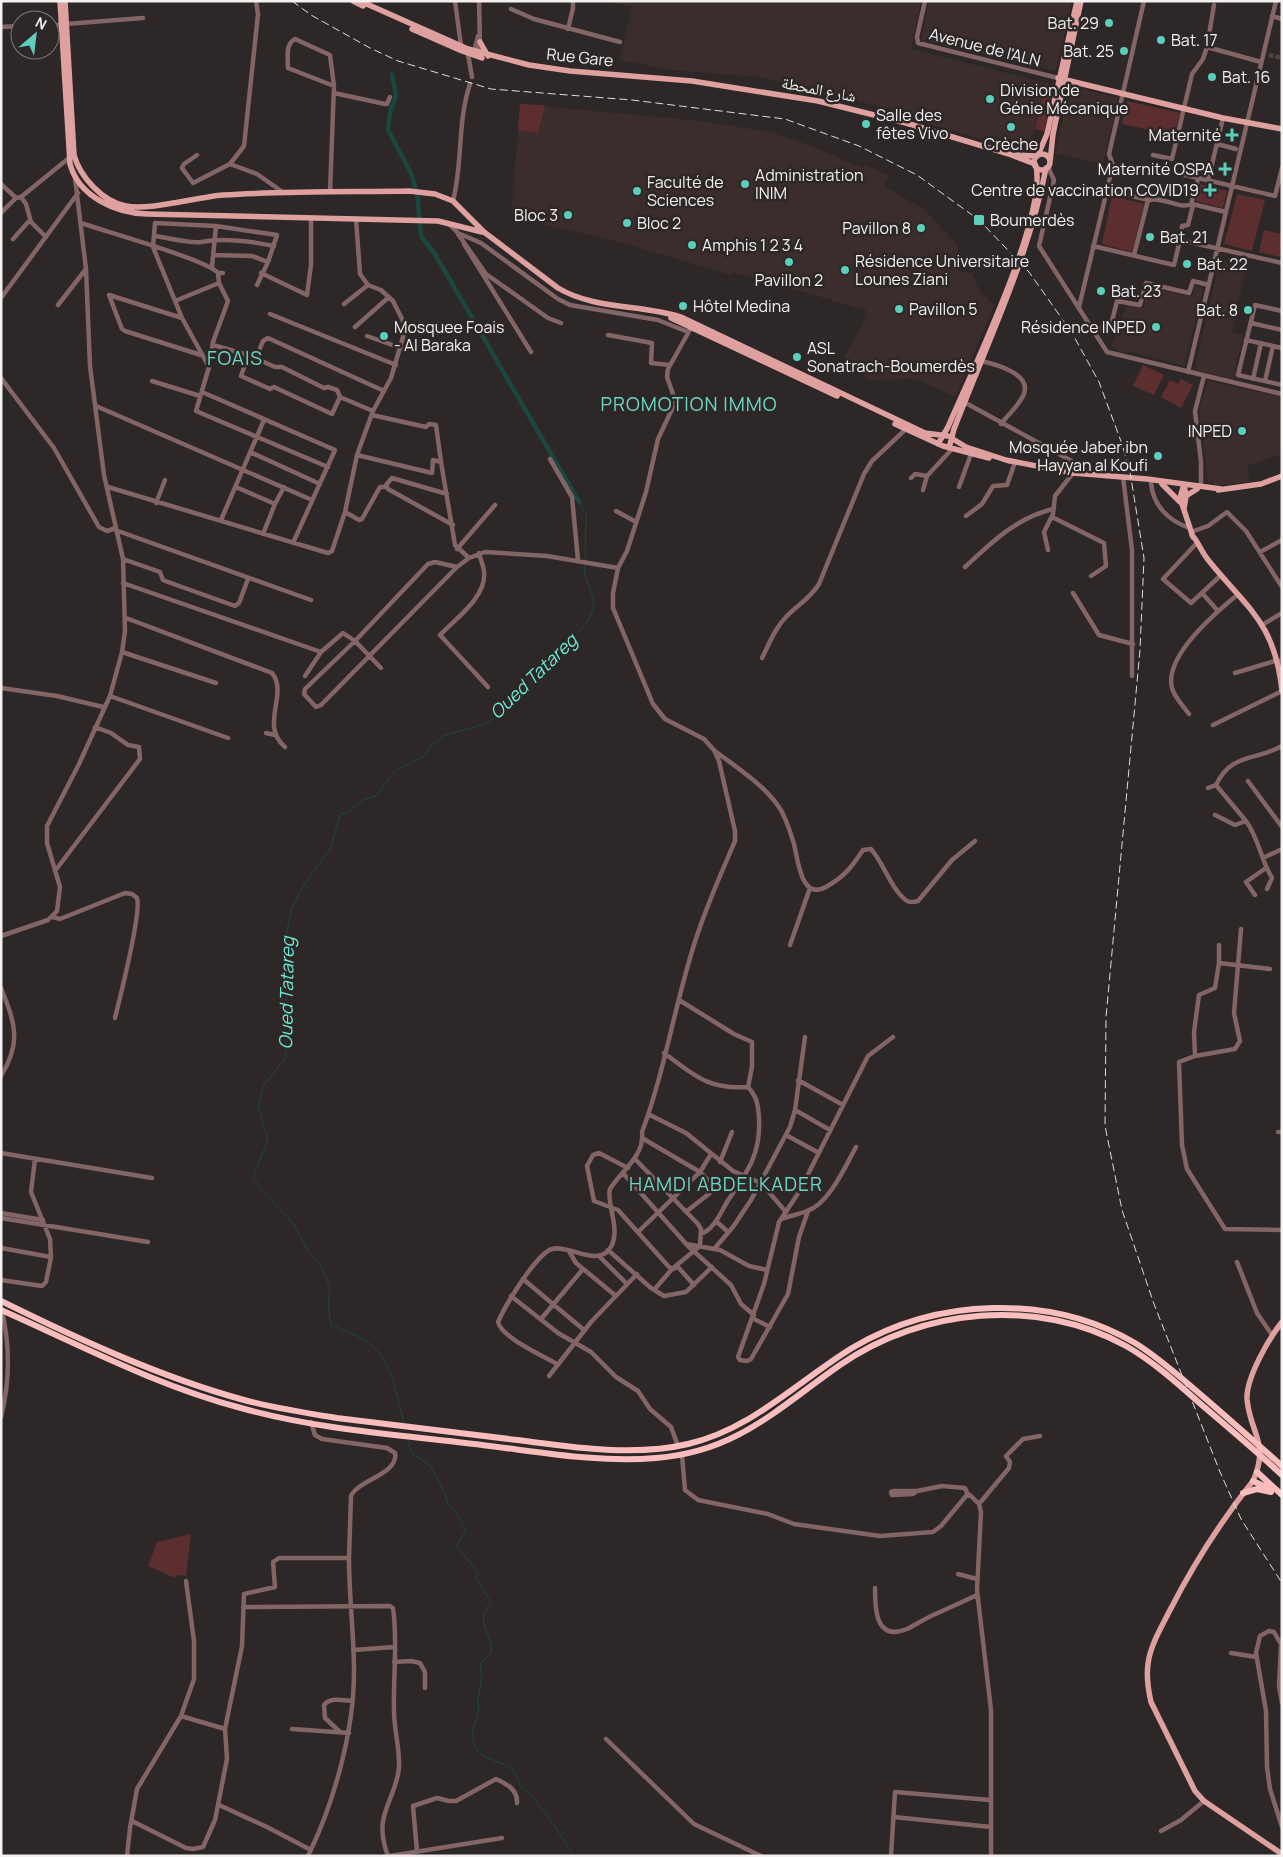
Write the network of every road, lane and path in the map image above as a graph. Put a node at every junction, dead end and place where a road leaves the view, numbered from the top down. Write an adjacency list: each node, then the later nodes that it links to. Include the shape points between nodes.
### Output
1 (60, 1): 20 (main road)
2 (65, 1): 20 (main road)
3 (256, 1): 52 (street, via 258,14 247,136 240,153)
4 (353, 1): 24 (main road, Rue Gare)
5 (360, 1): 24 (main road, Rue Gare)
6 (455, 1): 24 (street)
7 (480, 1): 22 (street)
8 (573, 1): 21 (street)
9 (925, 1): 33 (street, Avenue de l'ALN, via 918,43)
10 (1077, 1): 33 (main road)
11 (1081, 1): 33 (main road)
12 (1144, 1): 37 (street)
13 (1276, 1): 16 (street)
14 (1214, 4): 25 (street)
15 (511, 9): 21 (street)
16 (1272, 16): 18 (street); 27 (street)
17 (143, 18): 20 (street)
18 (1282, 18)
19 (60, 24): 20 (street)
20 (64, 24): 51 (main road); 56 (main road, via 73,151)
21 (568, 29): 23 (street)
22 (478, 42): 26 (main road); 26 (street); 29 (main road)
23 (620, 42)
24 (457, 46): 26 (main road, Rue Gare)
25 (1206, 47): 30 (street); 39 (street, via 1203,59 1192,74)
26 (473, 53): 29 (main road, Rue Gare); 31 (main road, Rue Gare, via 545,71); 32 (street)
27 (1263, 53): 28 (street); 30 (street)
28 (1269, 55)
29 (488, 56): 31 (main road, Rue Gare, via 545,68)
30 (1261, 62): 41 (street)
31 (620, 75): 47 (main road, شارع المحطة, via 692,81 840,106)
32 (472, 76)
33 (1061, 79): 37 (main road); 50 (main road); 54 (main road)
34 (470, 84): 71 (street, via 461,121 457,182)
35 (334, 86): 35 (street, via 288,68 288,45 291,41 295,39 330,55); 36 (street)
36 (334, 93): 38 (street, via 385,104); 66 (street)
37 (1123, 94): 39 (main road); 65 (street, via 1109,154 1113,165)
38 (390, 98)
39 (1184, 108): 40 (main road); 49 (street, via 1172,159)
40 (1223, 118): 41 (main road); 44 (street)
41 (1248, 122): 42 (main road); 63 (street)
42 (1282, 129)
43 (1210, 136): 44 (street)
44 (1218, 138): 45 (street)
45 (1217, 144): 46 (street); 61 (street)
46 (1236, 149)
47 (1009, 154): 50 (main road); 53 (main road)
48 (197, 155): 52 (street, via 182,166 192,183)
49 (1153, 155)
50 (1038, 156): 53 (main road); 54 (main road, via 1046,155)
51 (69, 158): 58 (main road); 69 (street)
52 (230, 164): 68 (street, via 257,174)
53 (1035, 165): 54 (main road, via 1041,169); 87 (main road, via 1038,178 1036,197)
54 (1048, 166): 87 (main road); 111 (street, via 1054,180 1039,246)
55 (1282, 168): 63 (street, via 1275,196)
56 (83, 174): 58 (main road); 60 (main road)
57 (1186, 175): 59 (street)
58 (75, 178): 64 (main road); 67 (street)
59 (1198, 178): 61 (street); 72 (street)
60 (89, 180): 64 (main road); 68 (main road, via 107,198 134,208 205,197)
61 (1208, 181): 63 (street)
62 (1, 184): 69 (street)
63 (1232, 186): 73 (street)
64 (82, 187): 75 (main road, via 106,204 138,214)
65 (1107, 190): 70 (street); 91 (street)
66 (330, 192): 68 (main road); 71 (main road, via 426,192)
67 (78, 193): 79 (street); 84 (street)
68 (284, 193)
69 (19, 197): 74 (street); 77 (street, via 26,204)
70 (1148, 200): 72 (street); 95 (street)
71 (452, 201): 81 (main road)
72 (1192, 205): 73 (street); 88 (street, via 1188,225 1182,226)
73 (1226, 212): 93 (street)
74 (1, 213)
75 (311, 218): 76 (main road); 100 (street, via 307,295)
76 (356, 219): 78 (main road); 103 (street, via 360,274)
77 (30, 220): 84 (street); 86 (street)
78 (447, 222): 81 (main road); 82 (street)
79 (81, 223): 92 (street); 99 (street)
80 (216, 226): 83 (street, via 155,223); 85 (street); 90 (street, via 277,235)
81 (484, 232): 118 (main road, via 571,295 644,309)
82 (458, 233): 89 (street); 118 (street, via 481,243 570,305)
83 (154, 236): 85 (street, via 201,242); 92 (street)
84 (46, 237): 107 (street)
85 (215, 238): 90 (street); 94 (street)
86 (13, 239)
87 (1027, 239): 105 (main road)
88 (1180, 240): 93 (street); 95 (street, via 1174,265)
89 (463, 241): 115 (street, via 486,274 544,315); 129 (street, via 467,253)
90 (274, 246): 96 (street)
91 (1094, 246): 95 (street); 111 (street)
92 (153, 248): 98 (street); 108 (street)
93 (1217, 249): 97 (street); 104 (street)
94 (213, 255): 96 (street, via 252,256); 98 (street)
95 (1134, 255)
96 (268, 262): 100 (street)
97 (1282, 263)
98 (212, 267): 101 (street, via 221,273)
99 (86, 269): 110 (street); 149 (street, via 90,366)
100 (261, 274): 102 (street)
101 (219, 283): 108 (street); 125 (street, via 228,301)
102 (257, 285)
103 (368, 285): 106 (street, via 382,290); 109 (street)
104 (1209, 285): 120 (street, via 1193,281 1189,292 1146,283 1140,305 1117,301 1110,323); 137 (street)
105 (1009, 286): 133 (main road); 154 (main road)
106 (389, 297): 117 (street); 127 (street, via 406,327)
107 (1, 298)
108 (175, 301): 114 (street)
109 (344, 304)
110 (58, 305)
111 (1079, 307): 120 (street)
112 (1282, 311): 116 (street, via 1255,305)
113 (270, 314): 134 (street)
114 (182, 318): 130 (street); 130 (street, via 109,295 125,331)
115 (561, 323)
116 (1251, 323): 119 (street); 123 (street)
117 (355, 327)
118 (691, 327): 135 (street); 153 (main road); 154 (main road, via 907,426 928,434)
119 (1282, 330)
120 (1094, 332): 137 (street, via 1107,352)
121 (608, 335): 135 (street, via 652,343 651,363)
122 (367, 336): 127 (street)
123 (1246, 340): 124 (street); 140 (street, via 1238,375)
124 (1261, 344): 126 (street); 140 (street)
125 (213, 345): 131 (street); 136 (street)
126 (1273, 346): 128 (street); 142 (street)
127 (401, 348): 134 (street)
128 (1282, 348)
129 (531, 352)
130 (201, 355): 136 (street)
131 (248, 356): 132 (street); 147 (street, via 240,376 244,380 270,389 274,387 332,414)
132 (256, 358): 144 (street, via 263,341 268,338); 147 (street, via 324,388 340,391)
133 (981, 361): 148 (main road); 152 (street, via 1011,369 1025,390)
134 (396, 365): 144 (street)
135 (670, 365): 198 (street, via 668,377 674,405 658,439)
136 (209, 367): 145 (street)
137 (1188, 372): 138 (street)
138 (1204, 376): 146 (street); 183 (street, via 1195,411 1201,462)
139 (1, 378): 200 (street, via 54,448 99,527 107,531)
140 (1254, 378): 142 (street)
141 (152, 381): 145 (street)
142 (1265, 381): 143 (street)
143 (1282, 385)
144 (384, 391): 150 (street)
145 (201, 394): 151 (street); 155 (street, via 197,412)
146 (1282, 394)
147 (340, 397): 150 (street)
148 (964, 402): 152 (street); 156 (main road)
149 (96, 406): 166 (street); 178 (street)
150 (373, 413): 161 (street); 164 (street, via 426,427 436,425)
151 (264, 420): 155 (street); 165 (street, via 335,450)
152 (1001, 424): 168 (street, via 1079,465)
153 (906, 429): 157 (main road); 235 (street, via 864,474 813,595 781,623)
154 (943, 435): 156 (main road); 157 (main road)
155 (258, 437): 159 (street); 165 (street)
156 (952, 438): 158 (main road); 163 (main road, via 969,448)
157 (938, 444): 158 (main road)
158 (950, 448): 160 (main road); 169 (street)
159 (250, 452): 166 (street); 175 (street)
160 (971, 454): 163 (main road); 182 (street)
161 (357, 455): 164 (street, via 432,473 433,460); 194 (street)
162 (550, 459): 212 (street, via 572,498)
163 (1012, 461): 167 (main road); 195 (street, via 1007,485 993,486 982,504)
164 (441, 462): 185 (street)
165 (328, 467): 175 (street)
166 (243, 470): 179 (street); 180 (street)
167 (1073, 473): 168 (main road); 192 (street, via 1058,489)
168 (1081, 474): 172 (main road)
169 (927, 476): 171 (street, via 915,474); 184 (street)
170 (1282, 476): 183 (main road, via 1261,484)
171 (911, 478)
172 (1126, 478): 174 (main road); 231 (street, via 1132,550)
173 (165, 480): 188 (street)
174 (1148, 482): 176 (main road); 177 (main road); 201 (street, via 1154,501)
175 (320, 484): 187 (street)
176 (1162, 484): 177 (main road); 191 (main road)
177 (1184, 486): 183 (main road); 186 (main road); 191 (main road, via 1180,496)
178 (108, 487): 188 (street); 200 (street)
179 (236, 487): 189 (street); 197 (street)
180 (284, 487): 187 (street); 189 (street)
181 (386, 487): 185 (street, via 392,478); 194 (street, via 380,487 362,519); 199 (street)
182 (960, 487)
183 (1199, 488): 186 (main road)
184 (923, 490)
185 (448, 494): 199 (street)
186 (1186, 496): 191 (main road)
187 (312, 500): 204 (street)
188 (156, 503): 197 (street)
189 (275, 504): 202 (street)
190 (495, 505): 206 (street)
191 (1183, 506): 201 (main road)
192 (1053, 509): 196 (street); 214 (street, via 1012,525)
193 (616, 511): 198 (street)
194 (346, 512): 204 (street, via 332,551 328,553)
195 (966, 516)
196 (1052, 517): 207 (street, via 1044,532); 216 (street, via 1105,546 1106,566)
197 (221, 520): 202 (street)
198 (636, 522): 215 (street)
199 (453, 525): 206 (street)
200 (117, 530): 211 (street); 218 (street)
201 (1191, 532): 205 (main road); 208 (street, via 1208,526 1227,512 1246,531); 229 (main road, via 1208,560)
202 (263, 534): 204 (street)
203 (1282, 540): 208 (street)
204 (293, 544)
205 (1195, 545): 217 (main road); 222 (street, via 1163,579 1191,603)
206 (457, 548): 210 (street)
207 (1048, 550)
208 (1260, 552): 220 (street)
209 (478, 553): 210 (street); 212 (street); 242 (street, via 484,573 483,586 476,598 440,635)
210 (469, 558): 213 (street)
211 (123, 559): 218 (street, via 160,572 163,580 235,606); 219 (street)
212 (578, 560): 215 (street)
213 (458, 567): 230 (street, via 435,562 428,564); 234 (street)
214 (965, 567)
215 (618, 568): 255 (street, via 613,608 653,704 665,719 704,739)
216 (1091, 576)
217 (1219, 577): 222 (street); 223 (main road)
218 (248, 578): 224 (street)
219 (123, 583): 227 (street); 233 (street)
220 (1282, 587)
221 (1073, 593): 231 (street, via 1099,635)
222 (1202, 593): 225 (street)
223 (1236, 596): 225 (street); 229 (main road)
224 (311, 600)
225 (1218, 611): 247 (street, via 1189,641 1170,674 1172,690)
226 (1280, 615): 228 (street); 229 (street)
227 (126, 618): 232 (street); 251 (street, via 272,673 278,685)
228 (1282, 622)
229 (1261, 623): 236 (main road)
230 (355, 641): 233 (street, via 343,633); 234 (street); 234 (street, via 305,689 304,694 316,706 321,706)
231 (1133, 644): 240 (street)
232 (122, 652): 241 (street); 245 (street)
233 (321, 652): 239 (street)
234 (369, 657): 237 (street)
235 (762, 658)
236 (1278, 660): 238 (street); 244 (main road)
237 (381, 668)
238 (1234, 673)
239 (305, 676)
240 (1132, 676)
241 (216, 683)
242 (488, 687)
243 (1, 688): 246 (street)
244 (1282, 691): 248 (street)
245 (110, 696): 246 (street); 252 (street)
246 (104, 707): 249 (street)
247 (1189, 714)
248 (1213, 724)
249 (95, 727): 266 (street, via 47,826 47,843); 266 (street, via 128,745 139,747 140,759)
250 (266, 733): 251 (street)
251 (275, 735): 254 (street)
252 (228, 738)
253 (1282, 746): 257 (street, via 1238,760 1222,772)
254 (285, 747)
255 (714, 750): 267 (street, via 768,794 782,811 804,881); 279 (street, via 720,761 735,841 693,947)
256 (1248, 781): 261 (street)
257 (1216, 785): 258 (street); 260 (street)
258 (1208, 788)
259 (1215, 815): 260 (street, via 1235,825)
260 (1246, 821): 264 (street, via 1253,830)
261 (1282, 827)
262 (975, 841): 267 (street, via 952,860 918,901 907,901 899,893 871,849 863,850 850,871 836,881 819,891)
263 (1282, 849): 264 (street)
264 (1262, 858): 265 (street)
265 (1266, 868): 268 (street, via 1272,878); 269 (street, via 1246,882)
266 (55, 871): 270 (street, via 60,893)
267 (810, 888): 273 (street)
268 (1267, 889)
269 (1255, 894)
270 (53, 917): 272 (street); 280 (street, via 60,919 125,893 137,898 138,922)
271 (1240, 929): 276 (street)
272 (1, 936)
273 (790, 945)
274 (1219, 946): 275 (street)
275 (1219, 963): 276 (street); 284 (street, via 1215,988 1199,995 1194,1032)
276 (1238, 966): 277 (street); 284 (street, via 1234,1013 1240,1040 1235,1049)
277 (1270, 969)
278 (1, 988): 285 (street, via 10,1012 14,1045)
279 (680, 1000): 283 (street); 287 (street, via 752,1042)
280 (115, 1018)
281 (805, 1037): 286 (street)
282 (893, 1037): 288 (street, via 868,1056)
283 (664, 1053): 287 (street, via 693,1076 727,1089); 290 (street)
284 (1195, 1056): 319 (street, via 1179,1062 1186,1169 1225,1229)
285 (1, 1076)
286 (798, 1080): 288 (street); 289 (street)
287 (748, 1087): 305 (street, via 756,1096 760,1131 757,1151)
288 (843, 1105): 291 (street)
289 (795, 1110): 291 (street); 293 (street)
290 (648, 1114): 294 (street); 298 (street, via 673,1124)
291 (830, 1130): 297 (street)
292 (732, 1132): 301 (street)
293 (786, 1135): 297 (street); 307 (street)
294 (642, 1138): 300 (street); 303 (street)
295 (856, 1146): 311 (street, via 830,1191)
296 (1, 1153): 299 (street)
297 (818, 1153): 312 (street)
298 (712, 1154): 301 (street); 303 (street)
299 (35, 1159): 306 (street); 318 (street, via 31,1192)
300 (635, 1159): 302 (street); 308 (street)
301 (720, 1162): 305 (street)
302 (628, 1168): 304 (street); 309 (street, via 597,1152 588,1163 594,1200)
303 (700, 1172): 308 (street); 310 (street, via 713,1188)
304 (623, 1173): 309 (street, via 610,1189); 314 (street)
305 (745, 1177): 307 (street); 317 (street)
306 (152, 1178)
307 (761, 1183): 312 (street); 321 (street)
308 (674, 1198): 310 (street); 314 (street)
309 (615, 1209): 320 (street); 328 (street, via 612,1244)
310 (687, 1211): 322 (street, via 698,1224)
311 (808, 1211): 316 (street); 353 (street, via 799,1237 789,1290)
312 (786, 1212): 316 (street)
313 (1, 1213): 318 (street)
314 (658, 1213): 320 (street); 324 (street)
315 (1, 1218): 318 (street)
316 (781, 1219): 337 (street)
317 (716, 1221): 321 (street); 322 (street)
318 (44, 1222): 323 (street); 332 (street, via 50,1236)
319 (1282, 1230)
320 (638, 1232): 335 (street)
321 (728, 1232): 327 (street)
322 (701, 1234): 325 (street)
323 (148, 1242)
324 (686, 1244): 325 (street); 330 (street)
325 (700, 1246): 327 (street); 330 (street)
326 (1, 1248): 332 (street)
327 (714, 1249): 337 (street, via 749,1266)
328 (608, 1250): 331 (street); 338 (street)
329 (569, 1251): 331 (street); 336 (street); 340 (street, via 554,1248 547,1251)
330 (693, 1251): 334 (street); 335 (street)
331 (600, 1256): 341 (street)
332 (51, 1257): 339 (street, via 46,1282 42,1286)
333 (1237, 1262): 355 (street, via 1257,1313)
334 (712, 1267): 342 (street); 349 (street, via 731,1285 741,1304)
335 (674, 1268): 342 (street, via 678,1267); 343 (street)
336 (583, 1269): 345 (street); 347 (street)
337 (767, 1270): 349 (street)
338 (636, 1274): 341 (street); 343 (street)
339 (1, 1280)
340 (523, 1280): 344 (street); 347 (street)
341 (627, 1284): 345 (street)
342 (694, 1285): 343 (street, via 682,1294 670,1296)
343 (654, 1290)
344 (511, 1296): 350 (street); 359 (street, via 499,1326)
345 (616, 1296): 354 (street)
346 (1, 1301): 365 (highway, via 106,1349 224,1394 266,1406 346,1419 588,1448)
347 (553, 1304): 350 (street); 354 (street)
348 (1, 1309): 358 (street); 362 (highway, via 103,1357 212,1400)
349 (753, 1316): 353 (street); 353 (street, via 742,1342 740,1360 750,1359)
350 (541, 1319): 356 (street)
351 (1077, 1322): 363 (highway, via 1143,1357); 365 (highway, via 1034,1310 995,1308 918,1319 850,1350 748,1420 720,1435); 366 (highway, via 1004,1316 964,1317 924,1325 850,1358 754,1428 719,1445)
352 (1282, 1322): 355 (main road)
353 (770, 1327)
354 (584, 1330): 356 (street)
355 (1272, 1335): 368 (main road, via 1255,1369 1247,1397 1261,1451)
356 (574, 1342): 359 (street); 365 (street, via 591,1352 616,1377 638,1392 650,1409 671,1427)
357 (1, 1346): 358 (street)
358 (7, 1347): 361 (street, via 5,1402)
359 (557, 1364): 360 (street)
360 (549, 1376)
361 (1, 1417)
362 (311, 1422): 366 (highway, via 610,1460); 376 (street, via 315,1435 322,1439 387,1448 396,1454 389,1468 357,1488 351,1496)
363 (1238, 1431): 367 (highway); 369 (highway)
364 (1040, 1436): 375 (street, via 1022,1439 1007,1454 1009,1468)
365 (678, 1446)
366 (682, 1455): 373 (street, via 685,1490 698,1500 761,1513 811,1528 880,1536 931,1532)
367 (1282, 1466)
368 (1258, 1471): 370 (main road); 374 (highway)
369 (1282, 1475)
370 (1254, 1480): 372 (main road); 374 (highway)
371 (916, 1491): 371 (street, via 894,1490 891,1493 911,1494); 373 (street, via 951,1486 966,1488)
372 (1242, 1494): 374 (highway, via 1256,1489); 400 (main road, via 1197,1559 1156,1636 1148,1663 1147,1686 1151,1702 1195,1791)
373 (968, 1495): 375 (street)
374 (1280, 1495)
375 (978, 1504): 378 (street)
376 (349, 1558): 382 (street, via 274,1560 274,1587 244,1594); 383 (street)
377 (958, 1574): 378 (street)
378 (977, 1579): 381 (street)
379 (186, 1582): 393 (street, via 195,1668)
380 (875, 1588): 381 (street, via 878,1622 890,1631 905,1630)
381 (977, 1595): 399 (street, via 991,1710)
382 (243, 1607): 383 (street); 394 (street, via 242,1646)
383 (350, 1608): 385 (street, via 392,1607); 386 (street)
384 (1281, 1646): 388 (street, via 1274,1632 1268,1631 1260,1636); 392 (street, via 1279,1691)
385 (394, 1647): 386 (street); 389 (street)
386 (353, 1650): 391 (street)
387 (1231, 1653): 388 (street)
388 (1256, 1656): 406 (street, via 1266,1711 1269,1783)
389 (394, 1662): 390 (street, via 420,1663 425,1672); 414 (street, via 394,1713 399,1760 396,1780 383,1816 384,1840)
390 (425, 1688)
391 (352, 1701): 396 (street, via 336,1700 324,1705 325,1718); 397 (street)
392 (1282, 1703)
393 (180, 1716): 394 (street); 404 (street, via 167,1743 137,1789)
394 (225, 1729): 402 (street, via 227,1759)
395 (292, 1729): 396 (street)
396 (340, 1732): 397 (street)
397 (349, 1733): 409 (street, via 345,1754)
398 (606, 1739): 415 (street, via 694,1824)
399 (990, 1800): 403 (street, via 897,1791 894,1794); 405 (street)
400 (1204, 1802): 407 (street); 411 (main road)
401 (517, 1803): 410 (street, via 510,1786 493,1779 456,1801 437,1798 413,1806)
402 (219, 1805): 404 (street, via 207,1843 196,1849 186,1848); 409 (street)
403 (894, 1817): 405 (street); 416 (street)
404 (132, 1821): 412 (street)
405 (991, 1827): 417 (street)
406 (1282, 1827)
407 (1161, 1831)
408 (502, 1838): 410 (street)
409 (311, 1850): 413 (street)
410 (417, 1851): 414 (street)
411 (1282, 1854)
412 (127, 1856)
413 (308, 1856)
414 (389, 1856)
415 (761, 1856)
416 (891, 1856)
417 (991, 1856)

